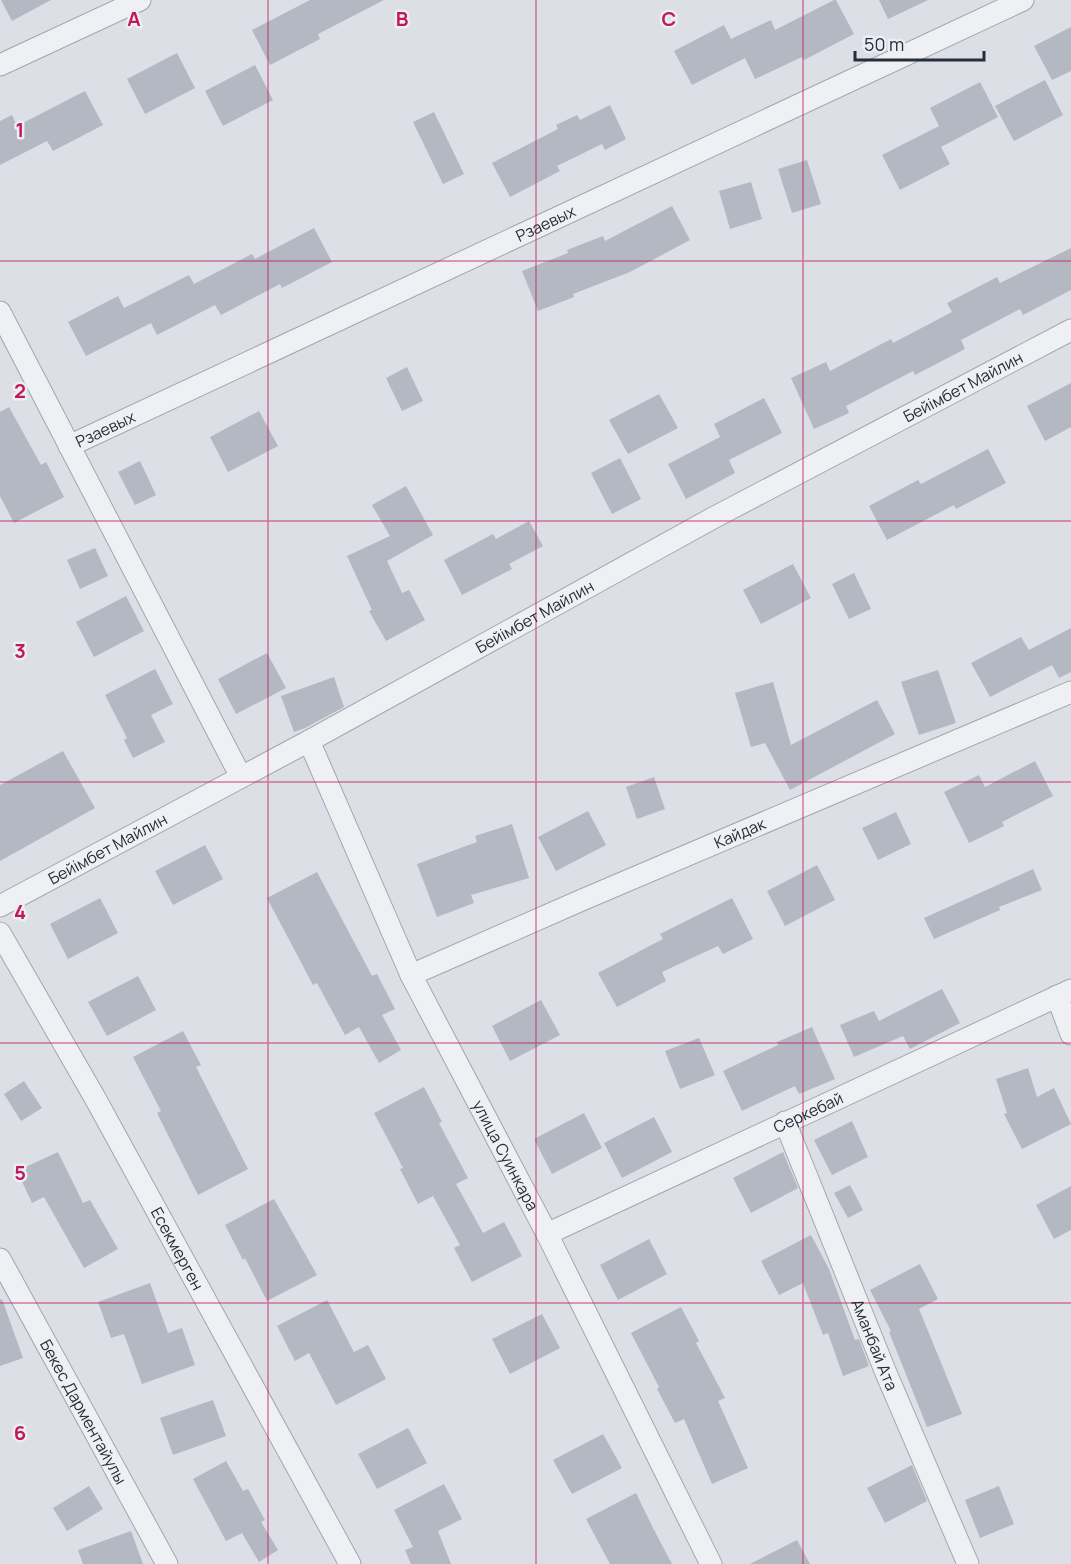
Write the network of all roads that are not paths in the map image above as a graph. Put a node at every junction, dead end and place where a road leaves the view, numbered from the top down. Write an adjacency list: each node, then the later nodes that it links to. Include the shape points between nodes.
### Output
1 (140, 0): 3 (street)
2 (1023, 0): 6 (street, Рзаевых)
3 (0, 65)
4 (0, 312): 6 (street)
5 (1071, 330): 8 (street, Бейімбет Майлин, via 712,518)
6 (69, 446): 9 (street)
7 (1071, 692): 12 (street, Кайдак)
8 (309, 741): 9 (street, Бейімбет Майлин); 12 (street, улица Суинкара)
9 (241, 777): 10 (street, Бейімбет Майлин)
10 (0, 906)
11 (0, 933): 19 (street, Eсекмерген, via 95,1098)
12 (411, 975): 16 (street, улица Суинкара)
13 (1064, 993): 14 (street); 15 (street, Серкебай)
14 (1071, 1034)
15 (785, 1122): 16 (street, Серкебай); 21 (street, Аманбай Ата)
16 (547, 1234): 20 (street, улица Суинкара)
17 (0, 1259): 18 (street, Бекес Дарментайулы)
18 (167, 1564)
19 (350, 1564)
20 (711, 1564)
21 (968, 1564)

